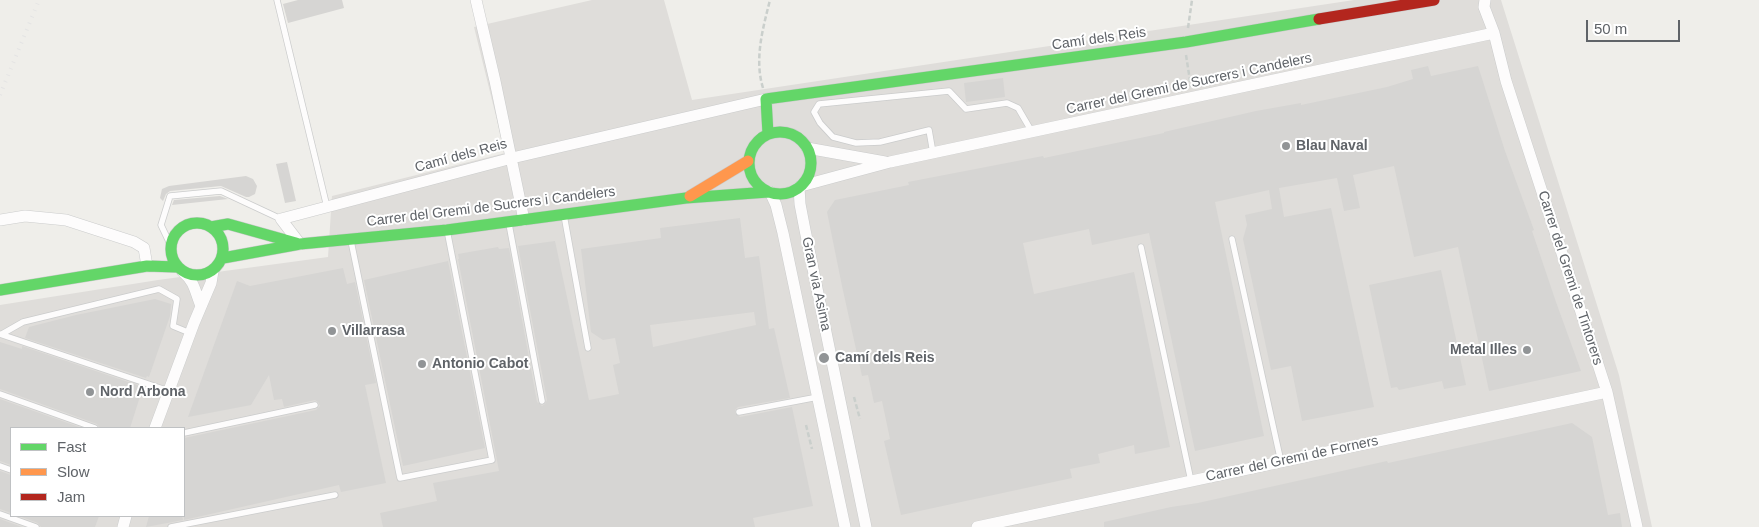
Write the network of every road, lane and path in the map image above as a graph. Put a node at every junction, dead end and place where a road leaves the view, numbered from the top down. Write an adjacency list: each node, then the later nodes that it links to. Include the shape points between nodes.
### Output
1 (277, 0): 18 (lane)
2 (476, 0): 12 (street)
3 (770, 0): 7 (path, via 760,57)
4 (1434, 0): 7 (street, Camí dels Reis, via 1186,42)
5 (1485, 0): 6 (street, via 1484,7)
6 (1494, 32): 8 (street, Carrer del Gremi de Sucrers i Candelers); 41 (street, Carrer del Gremi de Tintorers, via 1506,81)
7 (766, 98): 9 (street); 12 (street, Camí dels Reis)
8 (1033, 133): 11 (street, Carrer del Gremi de Sucrers i Candelers); 11 (lane, via 1018,108 1008,103 966,109 949,91 819,104 814,112 833,137 856,143 880,142 929,130)
9 (768, 134): 10 (street, via 786,132 802,141); 13 (street, via 754,145)
10 (807, 148): 14 (street, Carrer del Gremi de Sucrers i Candelers); 15 (street, via 811,168)
11 (933, 153): 14 (street, Carrer del Gremi de Sucrers i Candelers)
12 (512, 158): 18 (street, Camí dels Reis); 22 (street)
13 (748, 161): 16 (street, via 753,180); 17 (street)
14 (890, 162): 15 (street, Carrer del Gremi de Sucrers i Candelers)
15 (800, 187): 16 (street, via 785,194); 61 (street, Gran via Asima, via 805,230)
16 (769, 192): 17 (street, Carrer del Gremi de Sucrers i Candelers); 43 (street, Gran via Asima, via 783,233)
17 (686, 198): 19 (street, Carrer del Gremi de Sucrers i Candelers)
18 (326, 207): 20 (street, Camí dels Reis)
19 (564, 214): 22 (street, Carrer del Gremi de Sucrers i Candelers); 39 (lane)
20 (281, 219): 28 (street); 30 (lane, via 221,192 170,196 161,225)
21 (0, 220): 32 (street, via 25,216 66,220 134,242 144,248)
22 (524, 220): 23 (street, Carrer del Gremi de Sucrers i Candelers)
23 (508, 222): 25 (street, Carrer del Gremi de Sucrers i Candelers); 45 (lane)
24 (211, 227): 28 (street, Carrer del Gremi de Sucrers i Candelers, via 228,224); 30 (street, via 194,223 185,226 178,231); 31 (street, via 222,240)
25 (447, 230): 26 (street, Carrer del Gremi de Sucrers i Candelers); 26 (lane, via 492,460 400,478)
26 (350, 239): 28 (street, Carrer del Gremi de Sucrers i Candelers)
27 (1232, 239): 54 (lane)
28 (300, 244): 31 (street, Carrer del Gremi de Sucrers i Candelers)
29 (1141, 247): 55 (lane)
30 (171, 248): 32 (street); 33 (street, via 173,260)
31 (223, 258): 34 (street)
32 (147, 266): 33 (street); 35 (street)
33 (180, 269): 34 (street, via 198,276); 36 (street, via 191,278)
34 (213, 271): 36 (street)
35 (0, 290)
36 (200, 306): 37 (street)
37 (190, 333): 38 (lane, via 173,326 177,299 159,289 23,322); 40 (street)
38 (1, 334): 40 (lane)
39 (588, 348)
40 (169, 391): 51 (street)
41 (1607, 392): 54 (street, Carrer del Gremi de Forners); 63 (street, Carrer del Gremi de Tintorers)
42 (0, 394): 50 (lane)
43 (818, 397): 47 (lane); 60 (street, Gran via Asima)
44 (854, 397): 48 (path)
45 (542, 401)
46 (315, 405): 52 (lane)
47 (740, 412)
48 (860, 419)
49 (806, 425): 53 (path)
50 (93, 427)
51 (156, 427)
52 (185, 433)
53 (812, 449)
54 (1281, 462): 55 (street, Carrer del Gremi de Forners)
55 (1191, 481): 62 (street, Carrer del Gremi de Forners)
56 (335, 495): 59 (lane)
57 (0, 514): 58 (lane)
58 (36, 527)
59 (171, 527)
60 (845, 527)
61 (866, 527)
62 (977, 527)
63 (1636, 527)

